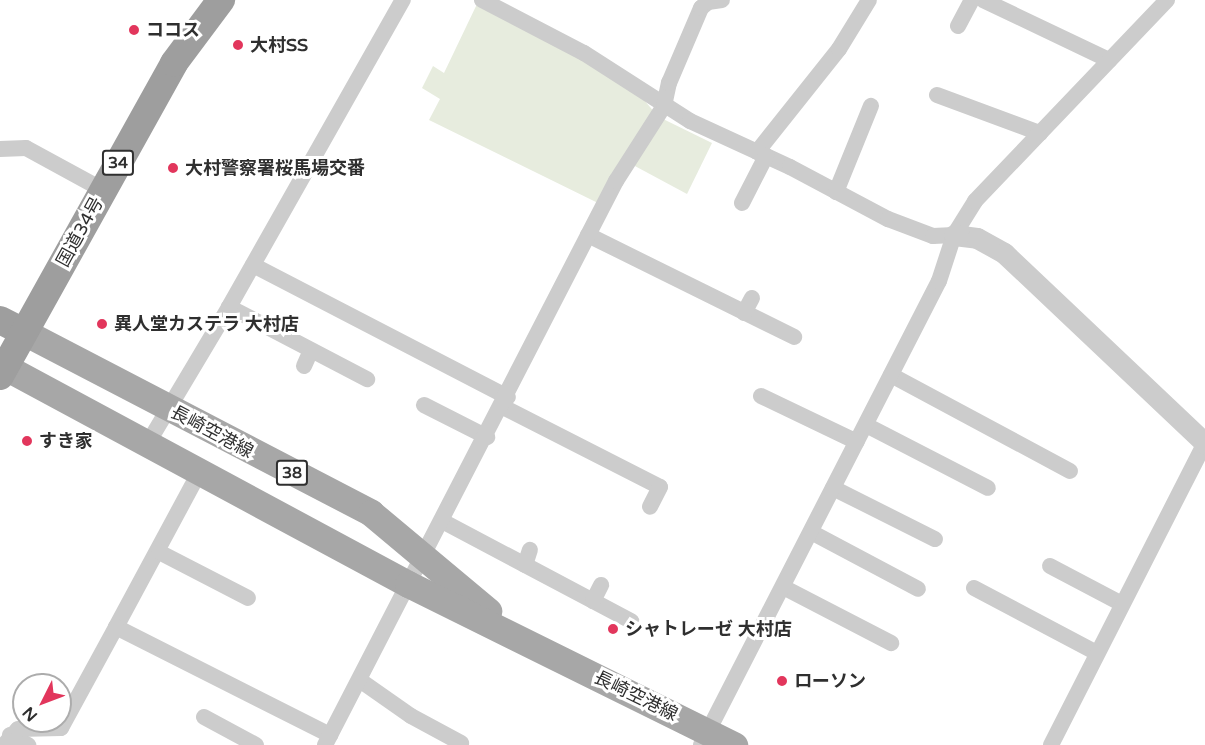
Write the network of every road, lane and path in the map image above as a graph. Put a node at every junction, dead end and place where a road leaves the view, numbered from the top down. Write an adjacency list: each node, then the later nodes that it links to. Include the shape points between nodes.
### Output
1 (221, 0): 17 (highway, 国道34号 / 34, via 174,63)
2 (403, 0): 22 (street)
3 (482, 0): 12 (street, via 584,53)
4 (722, 0): 12 (street, via 708,2 701,8 669,83)
5 (869, 0): 16 (street, via 839,49)
6 (972, 0): 9 (street)
7 (983, 0): 10 (street)
8 (1158, 2): 10 (street)
9 (958, 26)
10 (1109, 60): 14 (street)
11 (937, 95): 14 (street)
12 (664, 106): 16 (street); 20 (street, via 616,181)
13 (872, 106): 18 (street)
14 (1040, 133): 21 (street, via 975,201)
15 (0, 149): 17 (street, via 26,148)
16 (762, 154): 18 (street); 19 (street)
17 (103, 190): 24 (highway, 国道34号 / 34)
18 (836, 192): 21 (street, via 888,219 933,236)
19 (742, 203)
20 (588, 235): 25 (street, via 666,265 748,305); 32 (street)
21 (954, 235): 29 (street, via 939,281); 39 (street, via 977,238 1004,253)
22 (254, 265): 23 (street); 32 (street)
23 (229, 307): 26 (street); 34 (street)
24 (12, 326): 28 (highway, 国道34号 / 34); 34 (main road, 長崎空港線 / 38)
25 (794, 337)
26 (311, 350): 27 (street); 30 (street)
27 (304, 366)
28 (1, 369): 37 (main road, 長崎空港線 / 38)
29 (891, 375): 35 (street); 41 (street)
30 (367, 379)
31 (761, 396): 38 (street)
32 (505, 402): 36 (street); 44 (street, via 660,487)
33 (424, 405): 36 (street)
34 (170, 409): 37 (street); 49 (main road, 長崎空港線 / 38, via 370,513)
35 (866, 424): 38 (street); 43 (street)
36 (487, 437): 45 (street)
37 (148, 442): 40 (main road, 長崎空港線 / 38)
38 (857, 442): 42 (street)
39 (1205, 443): 58 (street)
40 (200, 471): 48 (street); 51 (main road, 長崎空港線 / 38)
41 (1070, 471)
42 (833, 488): 46 (street); 47 (street)
43 (988, 488)
44 (650, 507)
45 (444, 522): 49 (street); 57 (street, via 527,557)
46 (811, 532): 53 (street); 55 (street)
47 (935, 539)
48 (159, 552): 56 (street); 60 (street)
49 (422, 556): 51 (street); 62 (main road, 長崎空港線 / 38)
50 (1050, 566): 58 (street)
51 (408, 584): 62 (main road, 長崎空港線 / 38); 64 (street)
52 (601, 585): 57 (street)
53 (783, 587): 61 (street); 67 (street)
54 (974, 588): 63 (street)
55 (918, 589)
56 (248, 598)
57 (593, 601): 59 (street)
58 (1122, 604): 63 (street)
59 (631, 621)
60 (116, 627): 68 (street, via 61,728 18,729); 69 (street)
61 (891, 643)
62 (537, 648): 67 (main road, 長崎空港線 / 38)
63 (1097, 653): 74 (street)
64 (361, 681): 69 (street); 70 (street, via 411,716)
65 (204, 717): 66 (street)
66 (228, 738): 72 (street)
67 (705, 738): 73 (main road, 長崎空港線 / 38)
68 (7, 740): 71 (street)
69 (328, 740)
70 (461, 742)
71 (28, 745)
72 (256, 745)
73 (734, 745)
74 (1051, 745)

